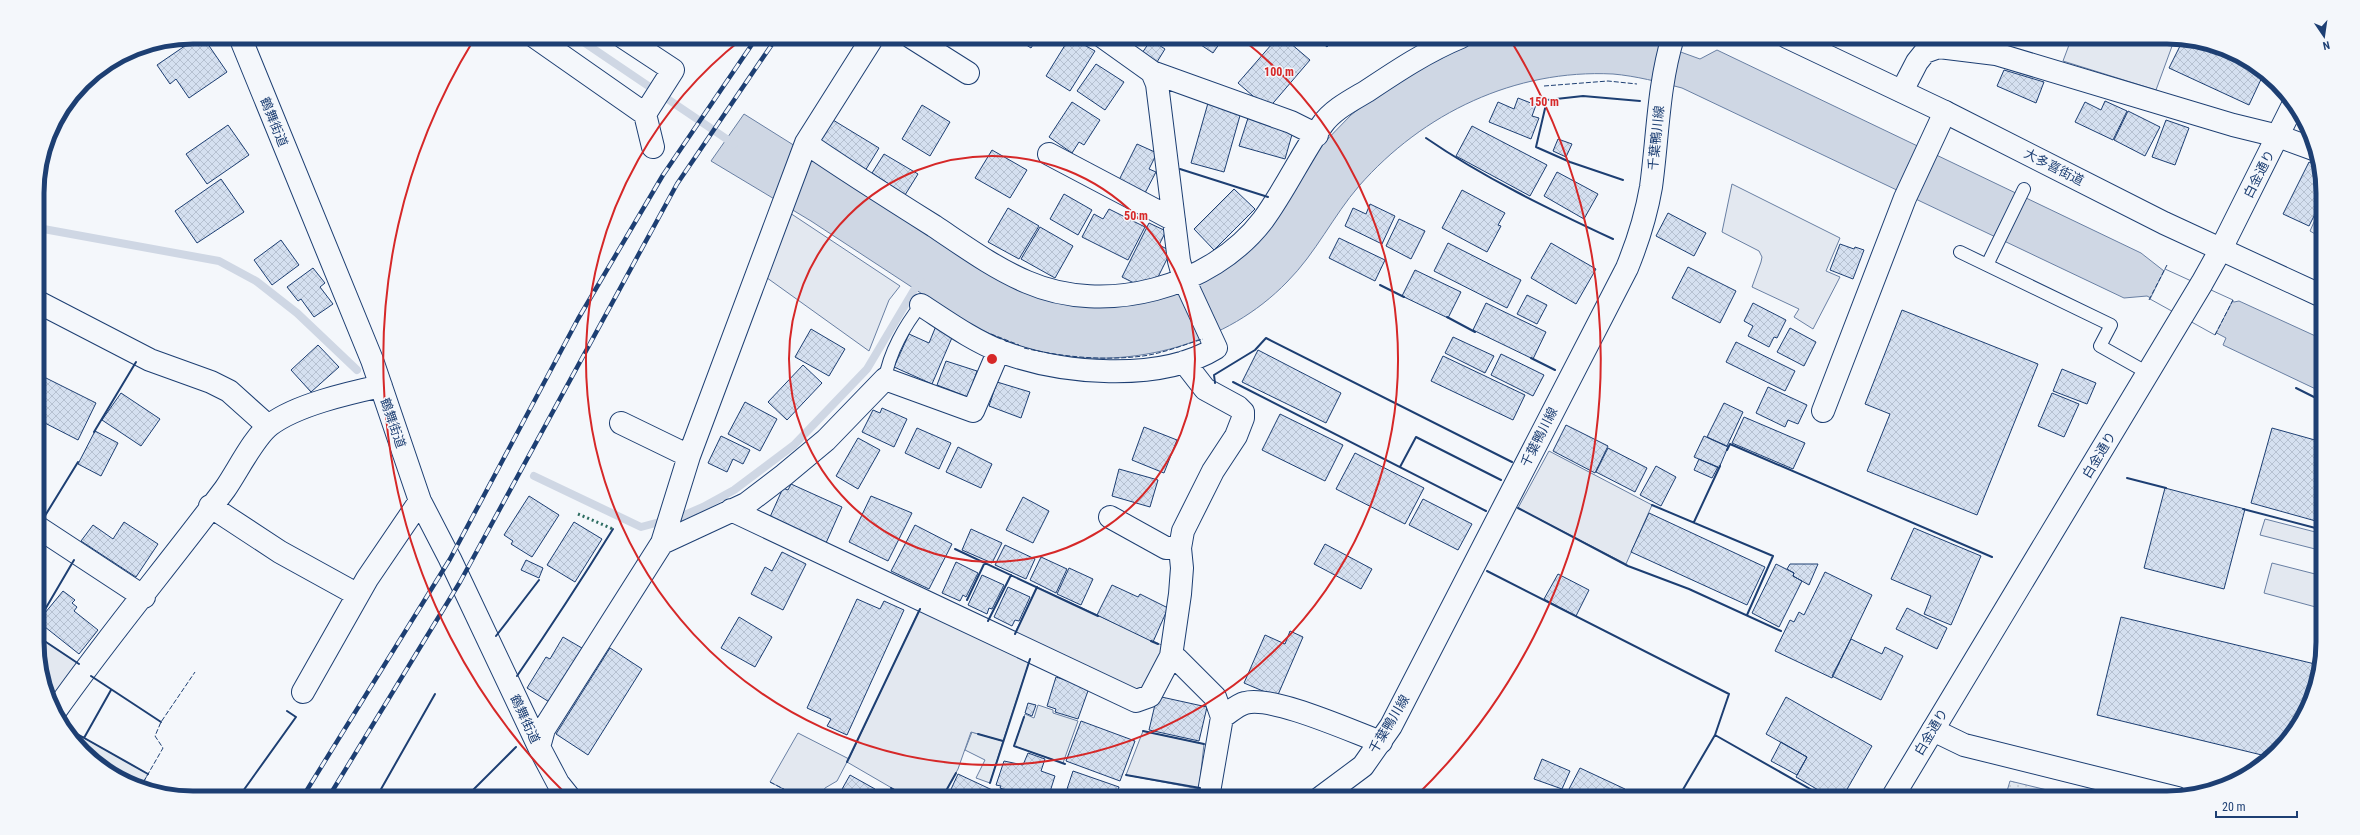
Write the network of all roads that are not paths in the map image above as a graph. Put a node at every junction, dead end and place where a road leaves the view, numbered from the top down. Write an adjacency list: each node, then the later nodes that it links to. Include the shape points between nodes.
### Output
1 (243, 44): 35 (main road, 鶴舞街道)
2 (545, 44): 15 (main road)
3 (634, 44): 15 (main road, via 673,70)
4 (869, 44): 18 (main road)
5 (922, 44): 11 (main road)
6 (1113, 44): 10 (main road)
7 (1445, 44): 16 (main road, via 1398,70 1342,107 1323,123)
8 (1671, 44): 54 (main road, 千葉鴨川線, via 1661,84 1651,187 1641,233 1627,268 1409,693)
9 (1802, 44): 12 (main road, 大多喜街道)
10 (1152, 72): 16 (main road, via 1291,122); 23 (main road, via 1156,84)
11 (968, 73)
12 (1902, 91): 14 (main road, 大多喜街道); 17 (main road, via 1925,52 1940,47 1996,54 2233,125)
13 (2290, 109): 17 (main road, 白金通り)
14 (1945, 112): 24 (main road, 大多喜街道, via 2164,223); 36 (main road, via 1905,198)
15 (645, 114): 19 (main road)
16 (1317, 135): 27 (main road, via 1252,233 1221,260)
17 (2278, 136): 20 (main road); 24 (main road, 白金通り)
18 (805, 146): 27 (main road, via 993,265 1028,283 1064,292 1097,296 1131,295); 39 (main road)
19 (653, 147)
20 (2309, 147)
21 (1049, 154): 23 (main road)
22 (2023, 191): 26 (lane)
23 (1174, 220): 27 (main road)
24 (2221, 249): 28 (main road, 大多喜街道); 33 (main road, 白金通り)
25 (1960, 252): 26 (lane)
26 (1987, 265): 33 (lane, via 2111,325 2100,346)
27 (1184, 279): 32 (main road, via 1216,348 1203,356)
28 (2316, 293)
29 (44, 305): 38 (main road, via 150,360 229,391)
30 (921, 305): 31 (main road); 34 (lane, via 908,321 886,368)
31 (999, 350): 32 (main road, via 1046,365 1096,371 1125,371); 34 (main road, via 973,411)
32 (1184, 362): 46 (main road, via 1205,389 1238,407 1243,418 1236,436 1213,471 1183,531)
33 (2148, 373): 53 (main road, 白金通り)
34 (885, 379): 42 (main road, via 826,440 784,476 746,504)
35 (381, 386): 38 (main road, via 298,410); 40 (main road, 鶴舞街道)
36 (1823, 411)
37 (621, 423): 39 (main road)
38 (268, 426): 41 (main road)
39 (689, 456): 45 (main road)
40 (420, 501): 47 (main road); 55 (main road, 鶴舞街道)
41 (210, 506): 47 (main road, via 280,552); 48 (main road)
42 (731, 510): 45 (main road); 49 (main road, via 1136,701 1150,696)
43 (1110, 517): 46 (main road, via 1166,548)
44 (44, 531): 48 (main road)
45 (662, 543): 55 (main road, via 544,729)
46 (1180, 548): 49 (main road, via 1180,594)
47 (358, 595): 50 (main road)
48 (144, 597): 51 (main road)
49 (1171, 656): 52 (main road, via 1178,659 1215,697)
50 (303, 692)
51 (58, 707)
52 (1222, 717): 54 (main road, via 1245,703 1261,702 1300,712); 57 (main road)
53 (1933, 730): 59 (main road, 白金通り); 60 (main road, via 1964,745)
54 (1381, 742): 58 (main road, 千葉鴨川線, via 1363,766)
55 (539, 748): 56 (main road, 鶴舞街道)
56 (564, 791)
57 (1209, 791)
58 (1329, 791)
59 (1896, 791)
60 (2149, 791)

